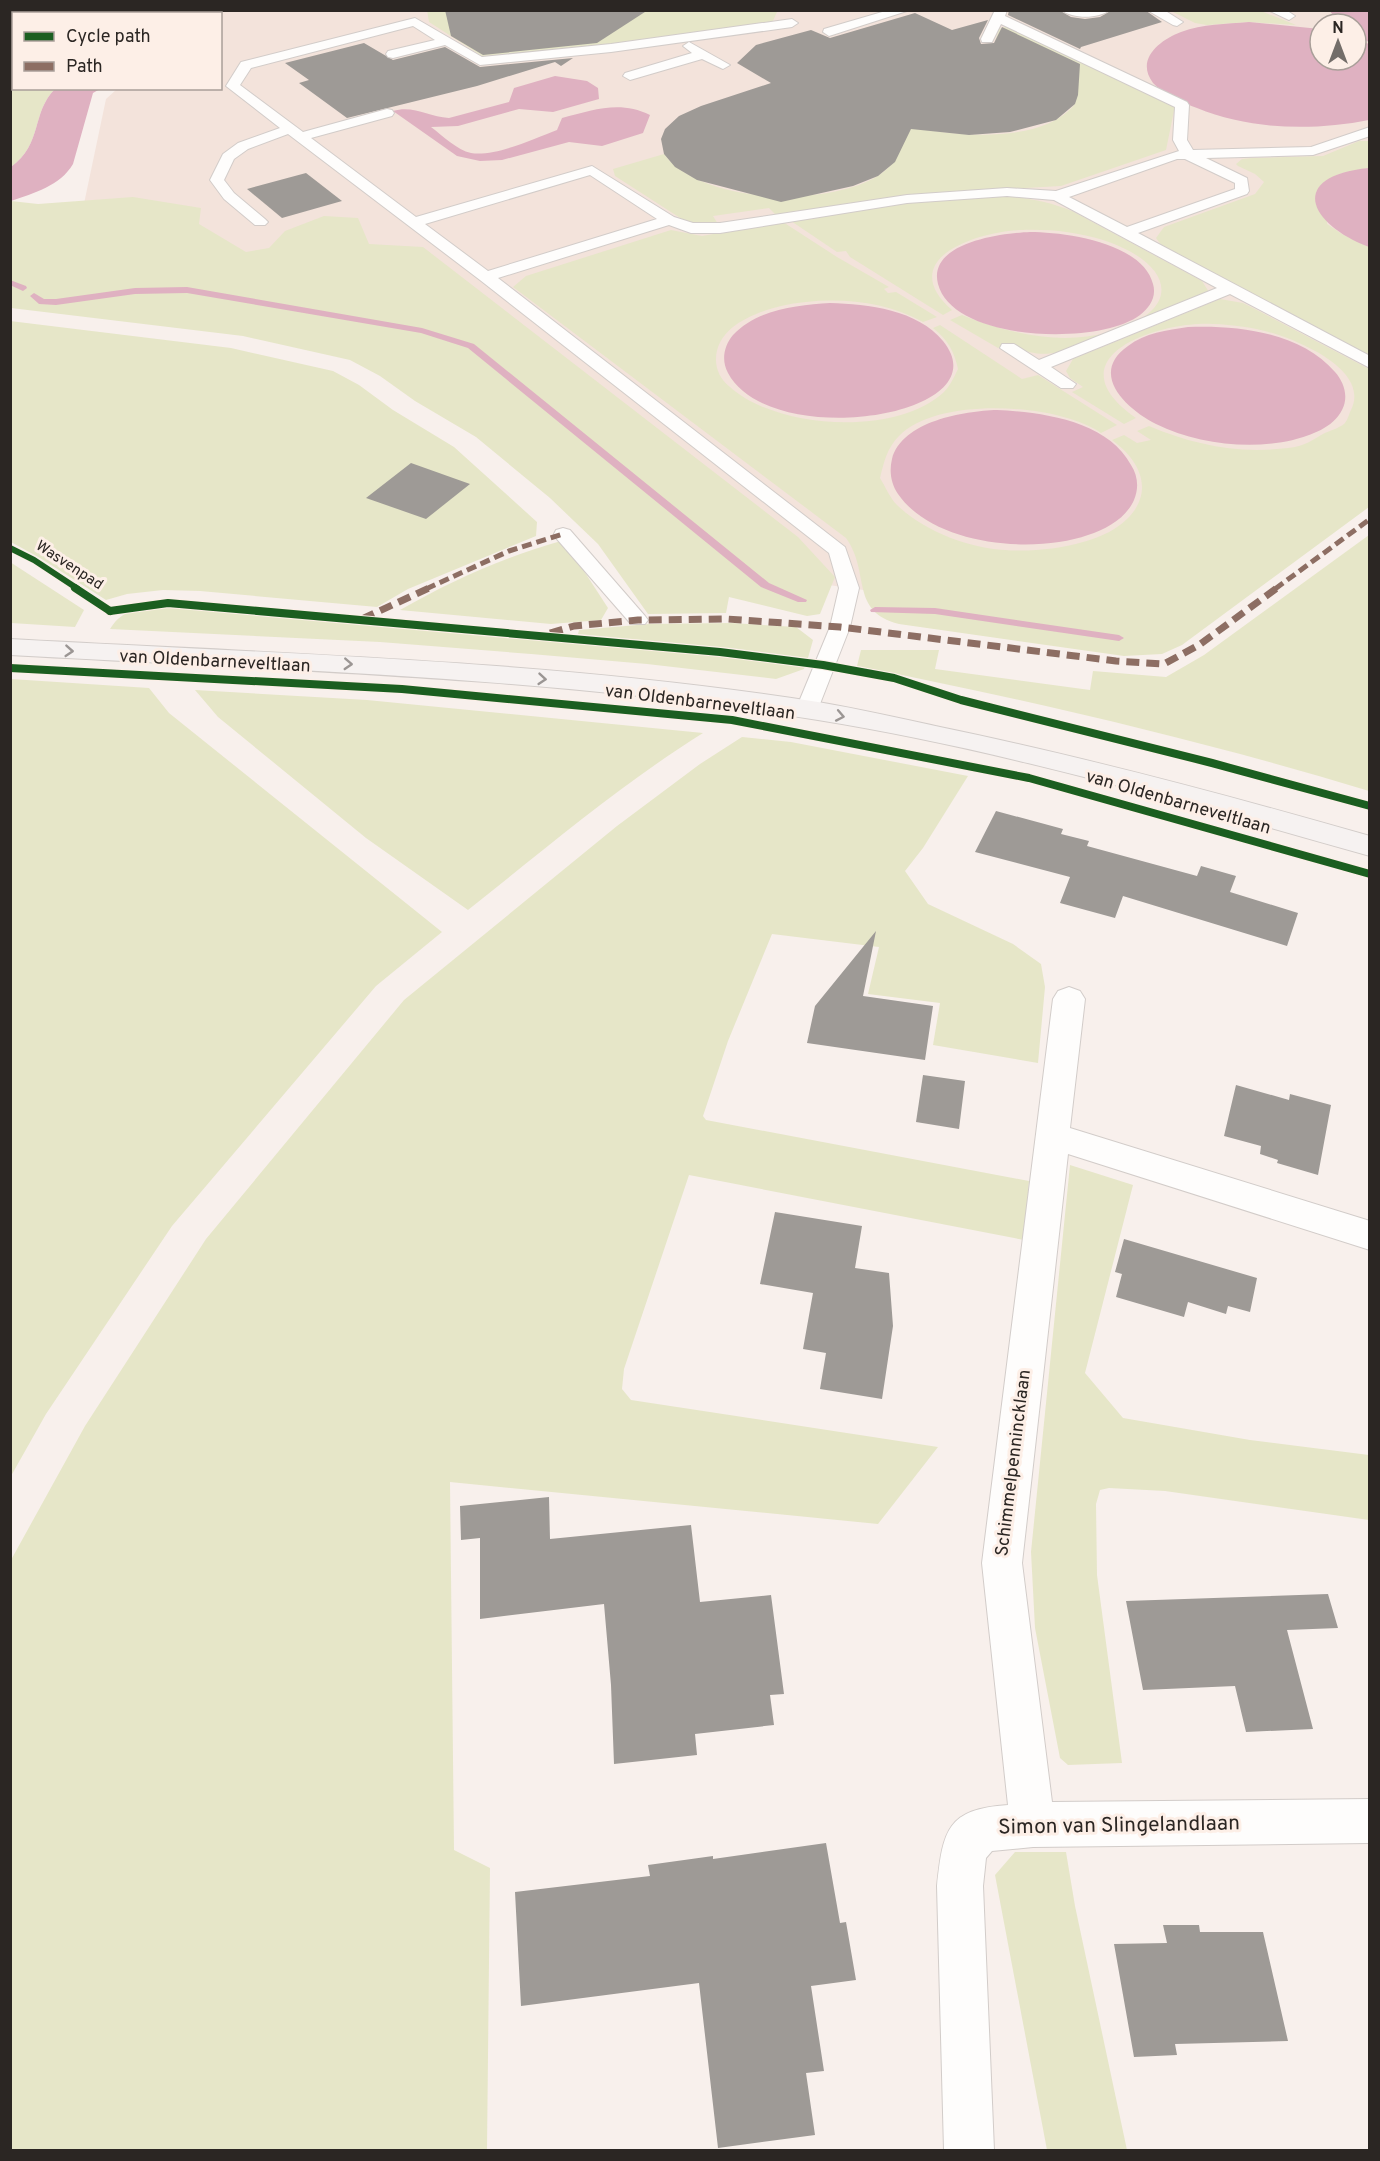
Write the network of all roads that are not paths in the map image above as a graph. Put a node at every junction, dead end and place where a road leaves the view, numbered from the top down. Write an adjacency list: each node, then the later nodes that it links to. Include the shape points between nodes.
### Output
1 (904, 10): 11 (lane)
2 (1067, 10): 3 (lane)
3 (1104, 10)
4 (1153, 10): 9 (lane)
5 (1274, 10): 8 (lane)
6 (1000, 14): 13 (lane); 22 (lane, via 1182,105 1180,140)
7 (416, 16): 14 (lane); 21 (lane, via 246,65 233,86)
8 (1289, 16)
9 (1177, 22)
10 (792, 23): 12 (lane)
11 (829, 32)
12 (675, 39): 14 (lane, via 480,61); 16 (lane)
13 (987, 39)
14 (446, 41): 15 (lane)
15 (393, 54)
16 (704, 54): 17 (lane); 18 (lane)
17 (723, 65)
18 (630, 76)
19 (387, 113): 21 (lane)
20 (1370, 131): 22 (lane, via 1313,151)
21 (295, 133): 25 (lane, via 243,146 228,157 217,180); 26 (lane)
22 (1188, 154): 23 (lane); 27 (lane, via 1242,182 1242,191)
23 (1057, 195): 24 (lane, via 1007,192 908,199 720,228 691,228); 27 (lane)
24 (669, 220): 26 (lane, via 592,170); 28 (lane)
25 (260, 222)
26 (414, 222): 28 (lane)
27 (1125, 233): 29 (lane)
28 (486, 277): 38 (lane, via 838,551 849,588 840,627)
29 (1229, 289): 31 (lane); 32 (lane)
30 (1008, 348): 32 (lane)
31 (1370, 363)
32 (1038, 366): 33 (lane)
33 (1067, 384)
34 (563, 534): 35 (lane)
35 (638, 620)
36 (10, 629): 38 (main road, van Oldenbarneveltlaan, via 410,650 609,666)
37 (10, 647): 38 (main road, van Oldenbarneveltlaan, one-way to 38, via 393,667)
38 (811, 700): 39 (main road, van Oldenbarneveltlaan, via 975,722 1117,755); 40 (main road, van Oldenbarneveltlaan, one-way to 40, via 1238,808)
39 (1370, 824)
40 (1370, 846)
41 (1069, 999): 42 (street, Schimmelpennincklaan)
42 (1052, 1136): 43 (street); 45 (street, Schimmelpennincklaan, via 1002,1563)
43 (1370, 1236)
44 (1370, 1821): 45 (street, Simon van Slingelandlaan)
45 (1033, 1825): 46 (street, Simon van Slingelandlaan, via 981,1830 964,1848 960,1886)
46 (969, 2151)

